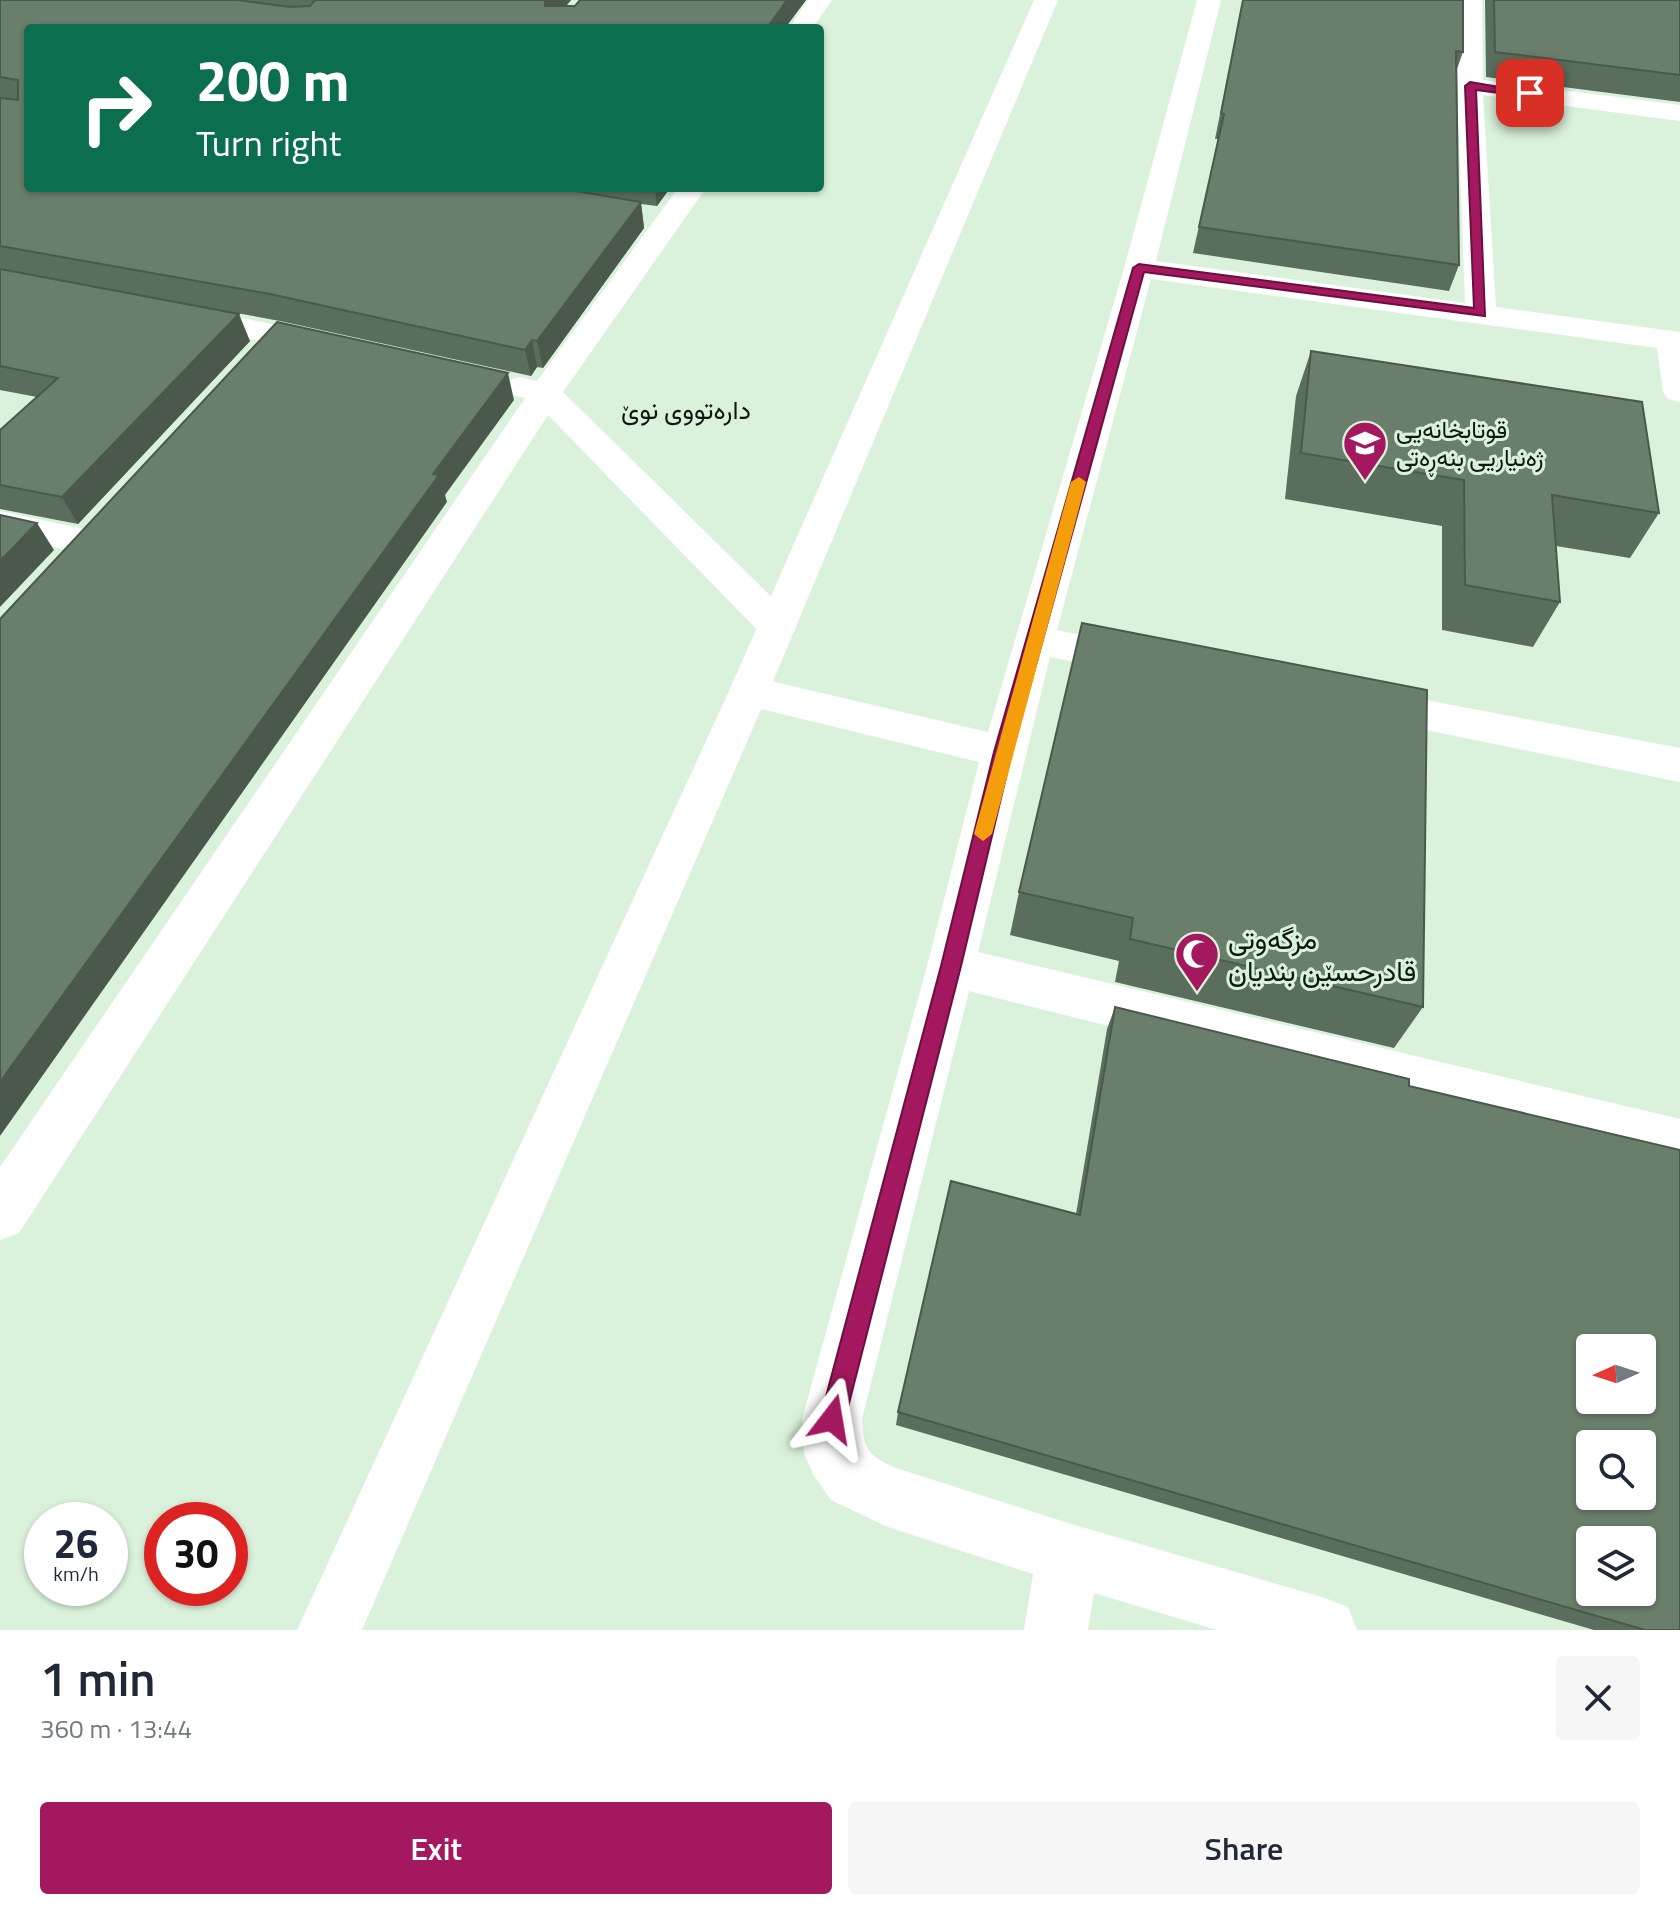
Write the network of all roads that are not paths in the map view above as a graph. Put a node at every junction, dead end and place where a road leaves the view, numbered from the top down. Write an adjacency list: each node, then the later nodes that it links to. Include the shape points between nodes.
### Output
1 (820, 0): 5 (street)
2 (1046, 0): 21 (street)
3 (1209, 0): 9 (street)
4 (1470, 0): 6 (street)
5 (804, 24)
6 (1470, 86): 7 (street); 11 (street)
7 (1680, 113)
8 (667, 208): 18 (street)
9 (1139, 268): 11 (street); 22 (street)
10 (155, 310): 12 (street)
11 (1481, 313): 13 (street)
12 (279, 334): 14 (street); 15 (street)
13 (1676, 342): 17 (street)
14 (353, 350)
15 (248, 369)
16 (486, 380): 18 (street)
17 (1680, 392)
18 (545, 393): 21 (street); 30 (street)
19 (0, 523): 20 (street, via 101,530)
20 (60, 573)
21 (777, 626): 24 (street)
22 (1034, 640): 23 (street); 26 (street)
23 (1172, 666)
24 (749, 691): 26 (street); 32 (street)
25 (1326, 696): 27 (street)
26 (1003, 752): 28 (street)
27 (1680, 765)
28 (951, 966): 29 (street); 31 (street, via 832,1419 834,1453 852,1479 888,1496)
29 (1680, 1144)
30 (0, 1214)
31 (1068, 1554): 33 (street); 34 (street)
32 (329, 1630)
33 (1056, 1630)
34 (1325, 1630)

